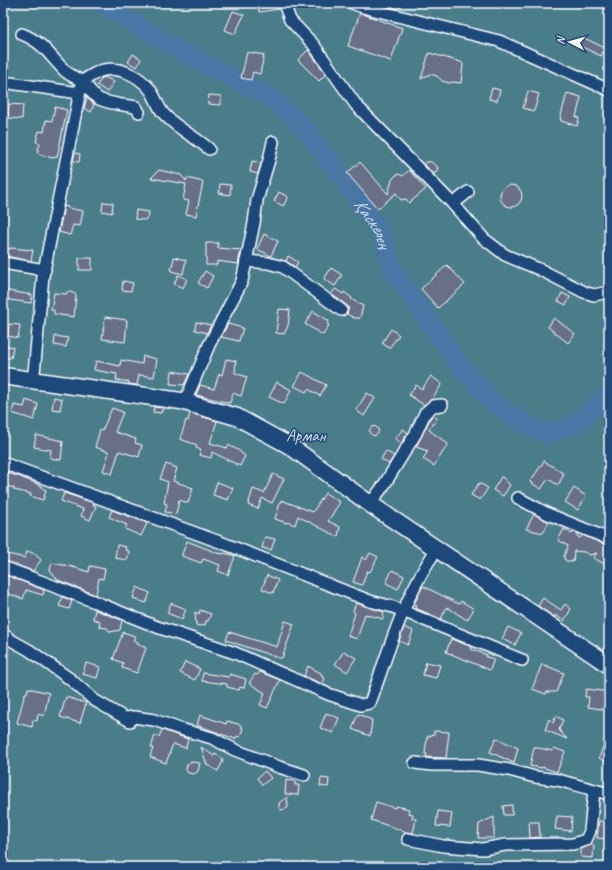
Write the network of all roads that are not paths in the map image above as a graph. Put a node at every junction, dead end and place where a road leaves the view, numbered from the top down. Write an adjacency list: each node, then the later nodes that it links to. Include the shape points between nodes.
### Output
1 (284, 3): 12 (street, via 290,20 313,44 356,105)
2 (352, 3): 6 (street, via 499,41)
3 (22, 34): 4 (street, via 33,38 64,70)
4 (82, 81): 7 (street); 8 (street, via 91,93 100,99 136,106); 10 (street, via 103,70 125,71 148,87 162,112 171,121)
5 (3, 82): 7 (street)
6 (609, 90)
7 (79, 93): 15 (street)
8 (138, 112)
9 (273, 142): 13 (street, via 257,200)
10 (208, 149)
11 (468, 192): 12 (street)
12 (453, 204): 16 (street, via 483,238 505,255 584,292 594,295)
13 (246, 261): 17 (street, via 283,266); 20 (street, via 242,281 209,345)
14 (3, 263): 15 (street)
15 (44, 270): 19 (street)
16 (609, 292)
17 (341, 310)
18 (3, 376): 19 (street)
19 (32, 381): 20 (street)
20 (185, 402): 24 (street, via 244,420 290,446)
21 (442, 405): 24 (street, via 433,406 425,413 412,440)
22 (3, 463): 28 (street)
23 (518, 498): 25 (street, via 548,514)
24 (370, 504): 26 (street)
25 (609, 539)
26 (437, 549): 28 (street, via 426,564); 31 (street)
27 (3, 567): 28 (street, via 157,627 235,653 328,694 361,705 370,703)
28 (402, 611): 30 (street)
29 (3, 634): 33 (street, via 70,679 94,700 128,720 134,717 154,720 212,738 235,750)
30 (522, 660)
31 (609, 666)
32 (415, 764): 34 (street, via 478,765 558,780)
33 (304, 775)
34 (594, 790): 35 (street); 36 (street, via 588,836 586,840 573,844 505,845 483,849 444,846)
35 (609, 794)
36 (408, 839)

